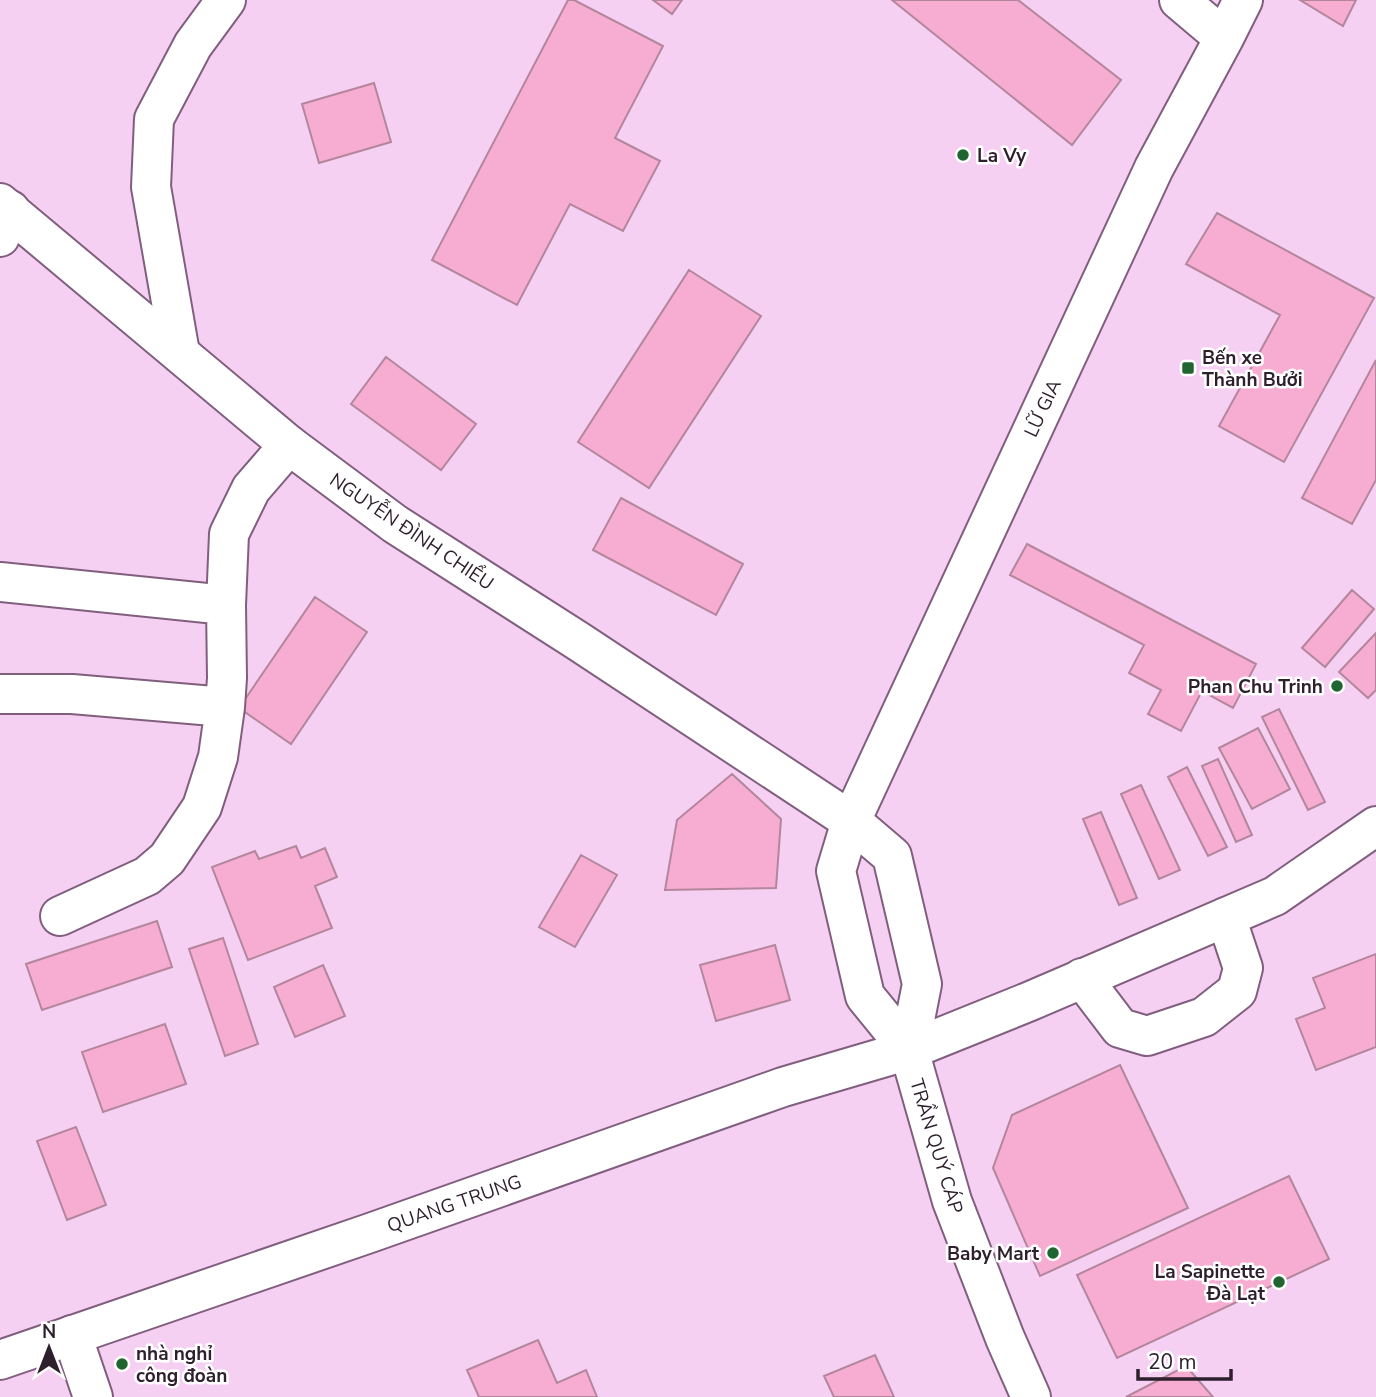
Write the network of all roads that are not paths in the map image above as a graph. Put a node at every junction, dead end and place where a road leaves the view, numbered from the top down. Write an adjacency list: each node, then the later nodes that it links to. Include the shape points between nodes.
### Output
1 (226, 0): 6 (main road, via 193,45 154,119 150,187)
2 (1179, 0): 4 (main road)
3 (1243, 0): 4 (main road, LỮ GIA)
4 (1224, 38): 12 (main road, LỮ GIA, via 1154,168)
5 (3, 217): 6 (main road, NGUYỄN ĐÌNH CHIỂU)
6 (180, 353): 7 (main road, NGUYỄN ĐÌNH CHIỂU)
7 (289, 445): 9 (main road, via 251,489 229,534); 12 (main road, NGUYỄN ĐÌNH CHIỂU, via 395,524)
8 (0, 582): 9 (main road)
9 (226, 605): 11 (main road)
10 (0, 694): 11 (main road, via 72,694)
11 (225, 707): 14 (main road, via 218,757 202,807 167,859 146,876)
12 (851, 821): 17 (main road, LỮ GIA, via 836,871 865,996); 17 (main road, NGUYỄN ĐÌNH CHIỂU, via 892,856 922,984)
13 (1373, 835): 15 (main road, via 1275,896)
14 (60, 916)
15 (1226, 917): 16 (main road); 16 (main road, via 1242,968 1240,979 1237,991 1203,1017 1147,1036 1120,1028)
16 (1082, 978): 17 (main road)
17 (909, 1050): 18 (main road, QUANG TRUNG, via 783,1087); 21 (main road, TRẦN QUÝ CÁP, via 952,1201)
18 (72, 1335): 19 (main road, QUANG TRUNG); 20 (main road)
19 (0, 1360)
20 (93, 1397)
21 (1031, 1397)

